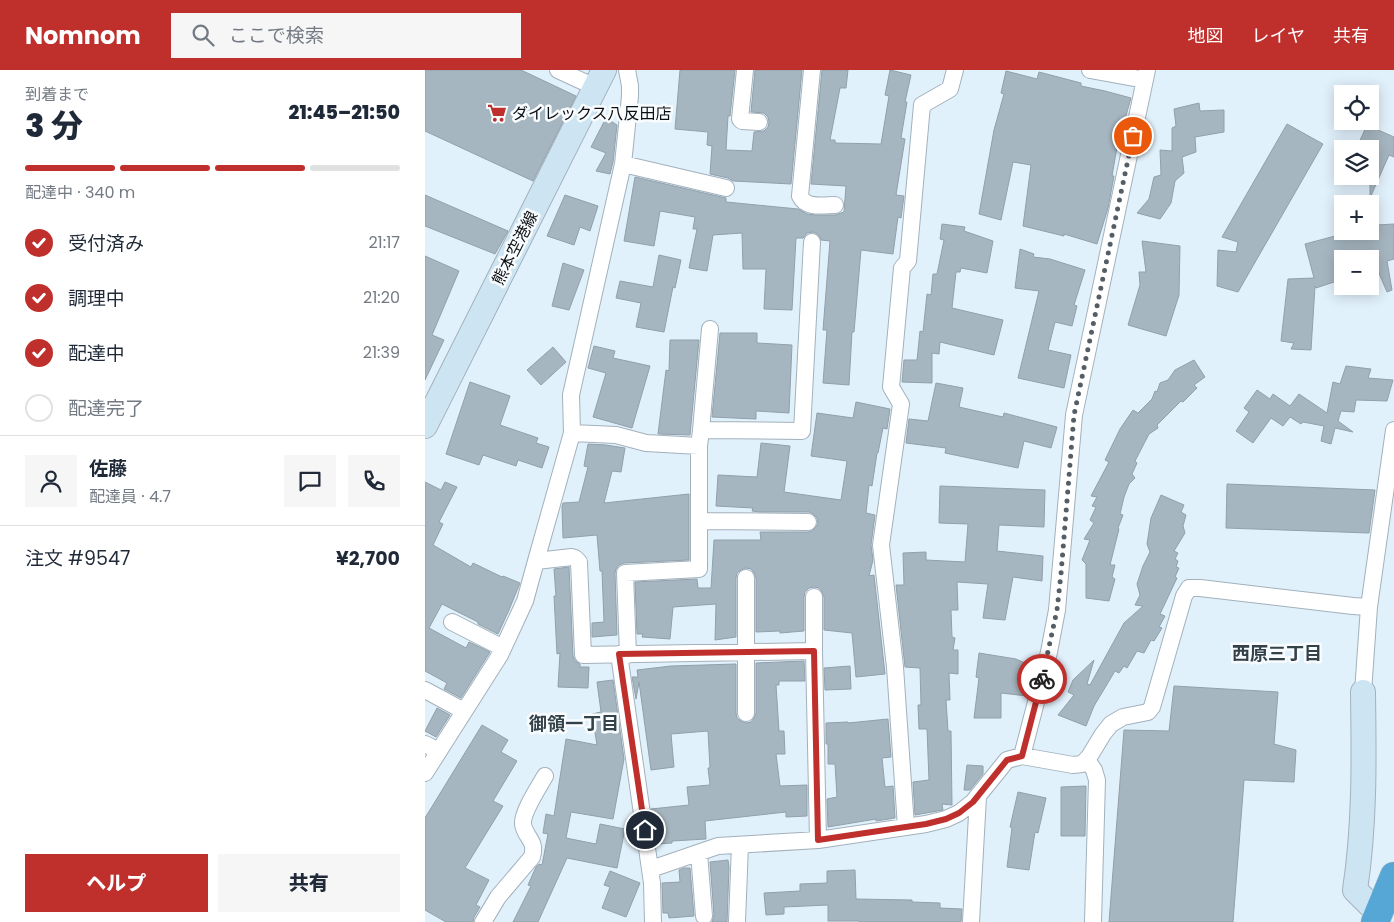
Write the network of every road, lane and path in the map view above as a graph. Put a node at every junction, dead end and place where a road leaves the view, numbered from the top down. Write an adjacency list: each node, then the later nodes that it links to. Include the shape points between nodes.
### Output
1 (558, 70): 8 (street)
2 (627, 70): 10 (street, via 630,96)
3 (745, 70): 9 (street, via 740,119)
4 (812, 70): 12 (street, via 800,196 809,205)
5 (955, 70): 40 (street, via 950,88 922,105 908,261 902,268 891,387 901,404 881,545 895,667)
6 (1090, 70): 7 (street)
7 (1146, 75): 35 (street, via 1074,415 1057,610)
8 (599, 79): 15 (main road, 熊本空港線)
9 (759, 122)
10 (623, 164): 11 (street); 17 (street, via 571,395)
11 (726, 188)
12 (835, 205)
13 (811, 242): 18 (street, via 802,431)
14 (710, 329): 18 (street)
15 (425, 426)
16 (1394, 430): 24 (street)
17 (572, 433): 18 (street, via 616,435 646,444); 21 (street)
18 (700, 438): 19 (street)
19 (699, 521): 20 (street); 29 (street, via 699,569 625,573)
20 (808, 522)
21 (535, 561): 26 (street, via 525,601); 29 (street, via 572,557 579,562 583,656)
22 (746, 578): 28 (street)
23 (814, 597): 27 (street)
24 (1369, 607): 31 (street); 36 (street, via 1189,588 1153,707 1148,712 1123,717 1111,724)
25 (451, 622): 26 (street)
26 (503, 648): 32 (street)
27 (814, 651): 28 (street); 41 (street)
28 (746, 652): 29 (street); 33 (street)
29 (624, 655): 44 (street)
30 (425, 690): 32 (street)
31 (1363, 692): 47 (main road, via 1364,789 1355,890)
32 (464, 711): 34 (street)
33 (746, 713)
34 (432, 748): 37 (street)
35 (1022, 756): 36 (street, via 1073,765); 39 (street, via 1007,760)
36 (1087, 760): 52 (street, via 1097,780)
37 (425, 773)
38 (545, 776): 48 (street, via 523,816 524,828 534,845 532,857 498,897)
39 (978, 797): 40 (street, via 952,816); 51 (street)
40 (906, 827): 41 (street)
41 (818, 840): 42 (street)
42 (740, 845): 43 (street, via 718,846); 50 (street)
43 (699, 853): 44 (street); 46 (street)
44 (651, 869): 49 (street)
45 (1394, 876): 47 (highway)
46 (704, 916)
47 (1377, 918)
48 (483, 922)
49 (653, 922)
50 (737, 922)
51 (971, 922)
52 (1093, 922)

